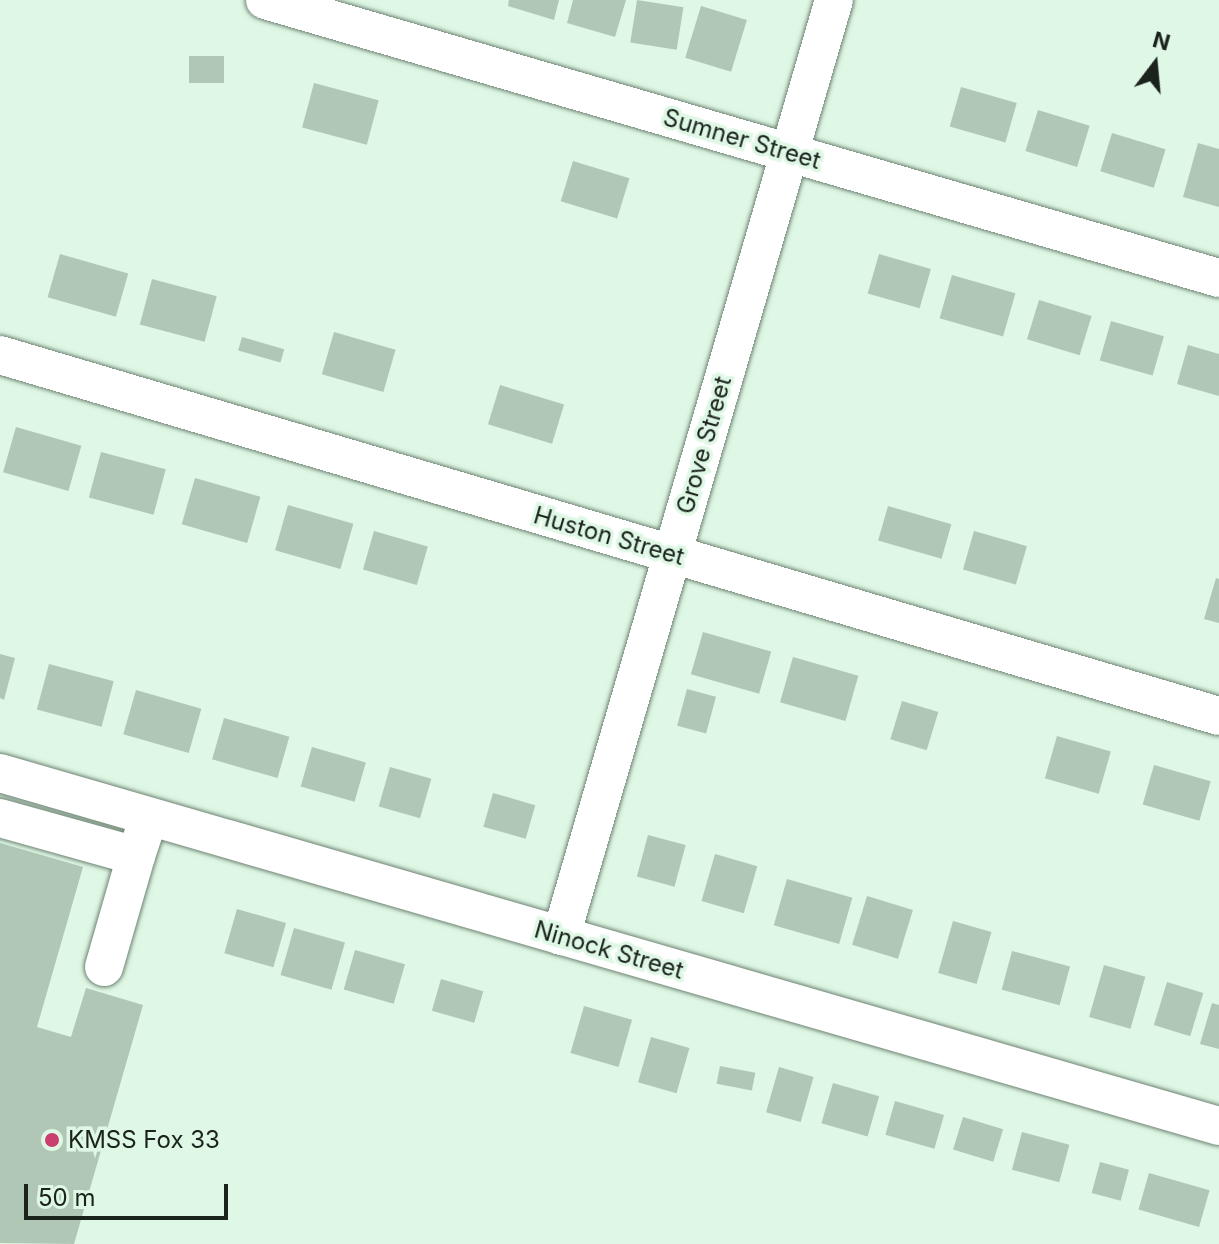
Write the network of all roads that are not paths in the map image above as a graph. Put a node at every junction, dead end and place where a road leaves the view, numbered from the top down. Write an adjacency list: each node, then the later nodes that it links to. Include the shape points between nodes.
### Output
1 (265, 0): 3 (street, Sumner Street)
2 (834, 0): 3 (street, Grove Street)
3 (789, 153): 4 (street, Sumner Street); 6 (street, Grove Street)
4 (1219, 278)
5 (0, 355): 6 (street, Huston Street)
6 (672, 555): 7 (street, Huston Street); 12 (street, Grove Street)
7 (1219, 716)
8 (0, 773): 9 (street, Ninock Street)
9 (149, 817): 11 (street); 12 (street, Ninock Street)
10 (0, 818): 11 (street)
11 (136, 856): 13 (street)
12 (561, 936): 14 (street, Ninock Street)
13 (104, 967)
14 (1219, 1126)

